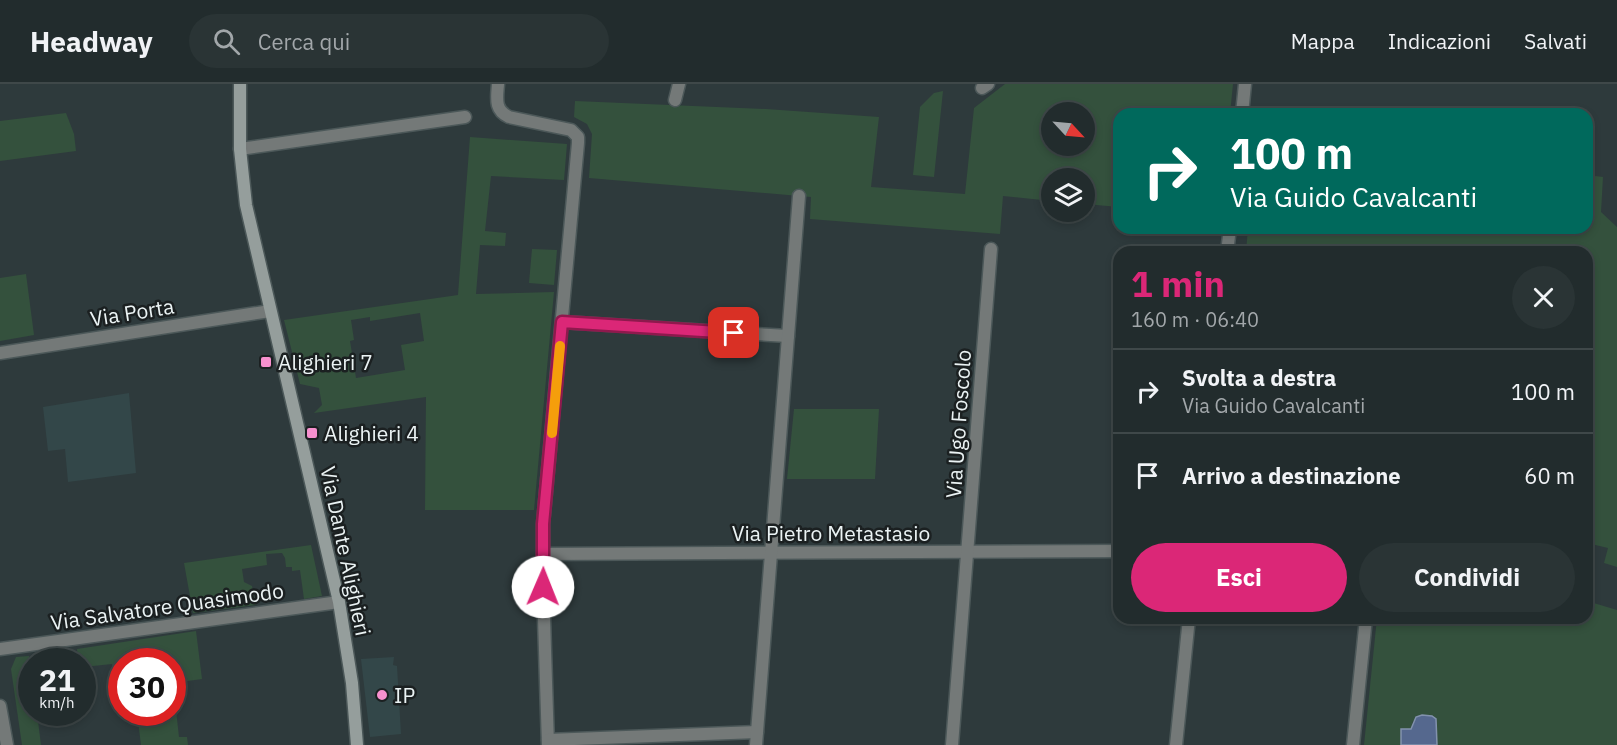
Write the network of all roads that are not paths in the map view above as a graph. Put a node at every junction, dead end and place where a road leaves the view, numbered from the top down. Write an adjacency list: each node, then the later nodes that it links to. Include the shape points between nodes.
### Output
1 (240, 84): 8 (main road, Via Dante Alighieri)
2 (498, 84): 12 (street, via 496,102 505,115 566,128 578,137)
3 (679, 84): 5 (street)
4 (1245, 84): 6 (street)
5 (675, 100)
6 (1243, 108)
7 (465, 117): 8 (street)
8 (240, 149): 11 (main road, Via Dante Alighieri, via 252,234)
9 (799, 196): 13 (street)
10 (991, 249): 16 (street, Via Ugo Foscolo)
11 (270, 311): 14 (street, Via Porta); 19 (main road, Via Dante Alighieri)
12 (562, 322): 13 (street); 18 (street)
13 (788, 336): 17 (street)
14 (0, 352)
15 (1113, 550): 16 (street, Via Pietro Metastasio)
16 (968, 552): 17 (street, Via Pietro Metastasio); 28 (street, Via Ugo Foscolo)
17 (771, 553): 18 (street, Via Pietro Metastasio); 24 (street)
18 (543, 554): 25 (street)
19 (339, 602): 22 (street, Via Salvatore Quasimodo); 27 (main road, Via Dante Alighieri)
20 (1188, 624): 29 (street)
21 (1365, 624): 30 (street)
22 (0, 649)
23 (0, 706): 26 (street)
24 (757, 739): 25 (street)
25 (548, 742)
26 (7, 745)
27 (357, 745)
28 (952, 745)
29 (1176, 745)
30 (1353, 745)

